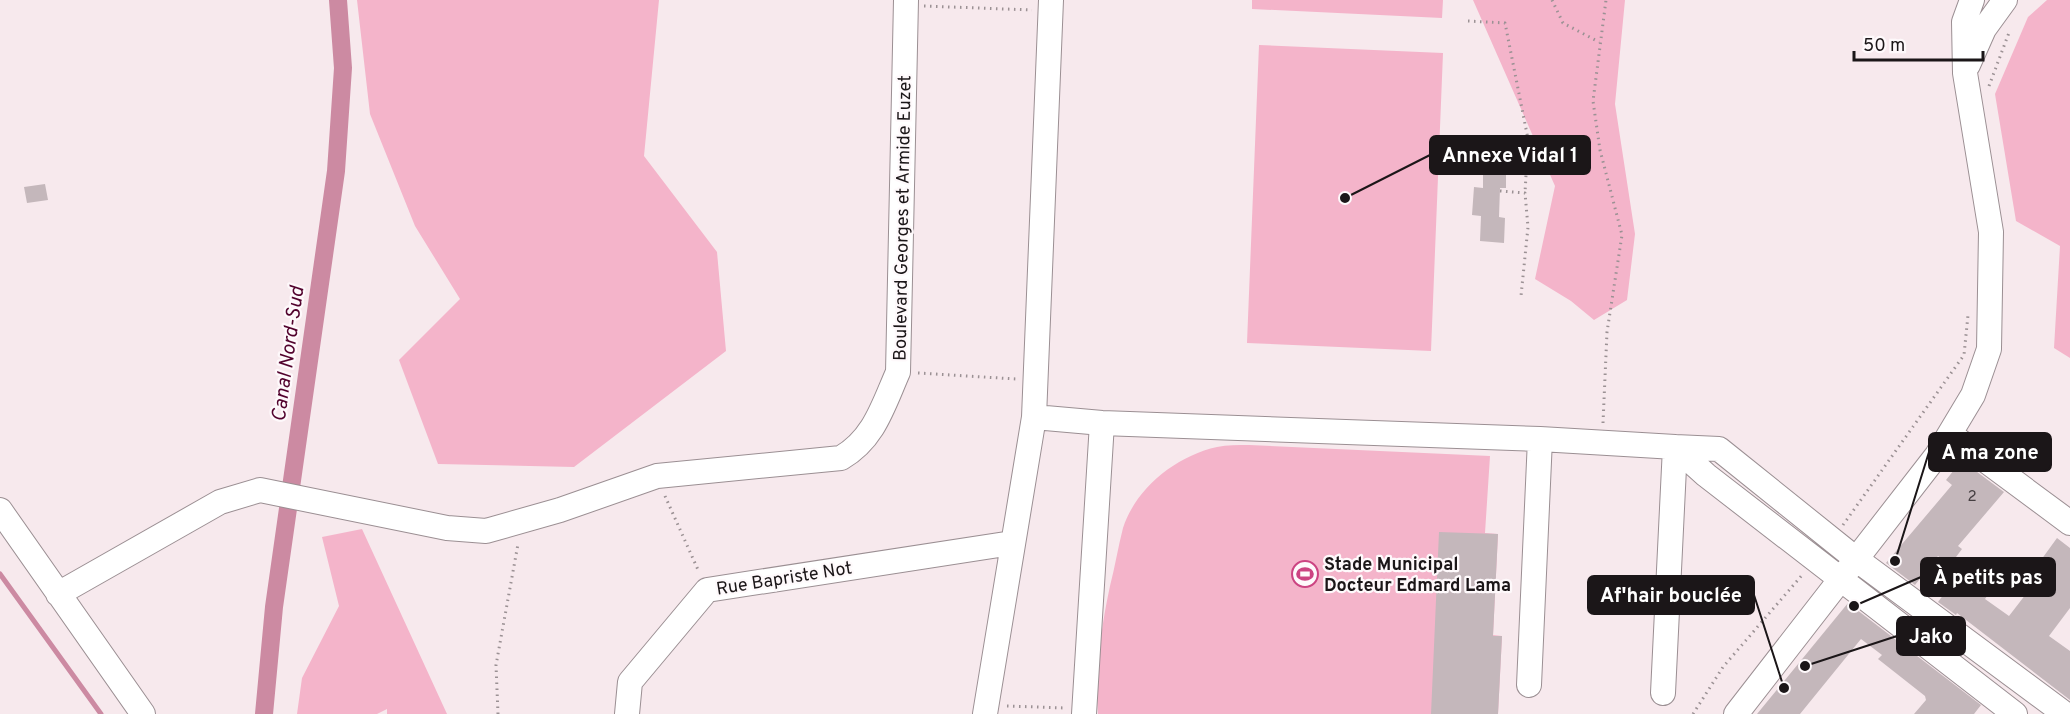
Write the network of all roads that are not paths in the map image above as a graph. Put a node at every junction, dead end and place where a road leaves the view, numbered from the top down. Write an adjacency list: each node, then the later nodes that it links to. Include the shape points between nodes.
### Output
1 (1972, 0): 5 (street, via 1964,22)
2 (2005, 0): 5 (street, via 1984,29)
3 (907, 3): 16 (street, Boulevard Georges et Armide Euzet, via 898,372 875,425 857,448 841,458 657,476 486,531 447,528 260,490 220,502)
4 (1051, 6): 6 (street)
5 (1965, 73): 8 (street, via 1991,232 1992,299 1989,349 1973,395)
6 (1034, 417): 7 (street); 13 (street)
7 (1102, 423): 9 (street); 20 (street)
8 (1950, 434): 12 (street); 14 (street)
9 (1540, 440): 10 (street); 17 (street)
10 (1675, 447): 14 (street, via 1719,448); 15 (street); 18 (street)
11 (0, 510): 16 (street)
12 (2070, 523)
13 (1012, 543): 19 (street); 22 (street, Rue Bapriste Not, via 707,590 630,682)
14 (1856, 559): 15 (street); 25 (street)
15 (1840, 579): 23 (street); 24 (street)
16 (58, 594): 21 (street)
17 (1529, 685)
18 (1663, 693)
19 (986, 710)
20 (1084, 711)
21 (143, 714)
22 (627, 714)
23 (1736, 714)
24 (2015, 714)
25 (2065, 714)

